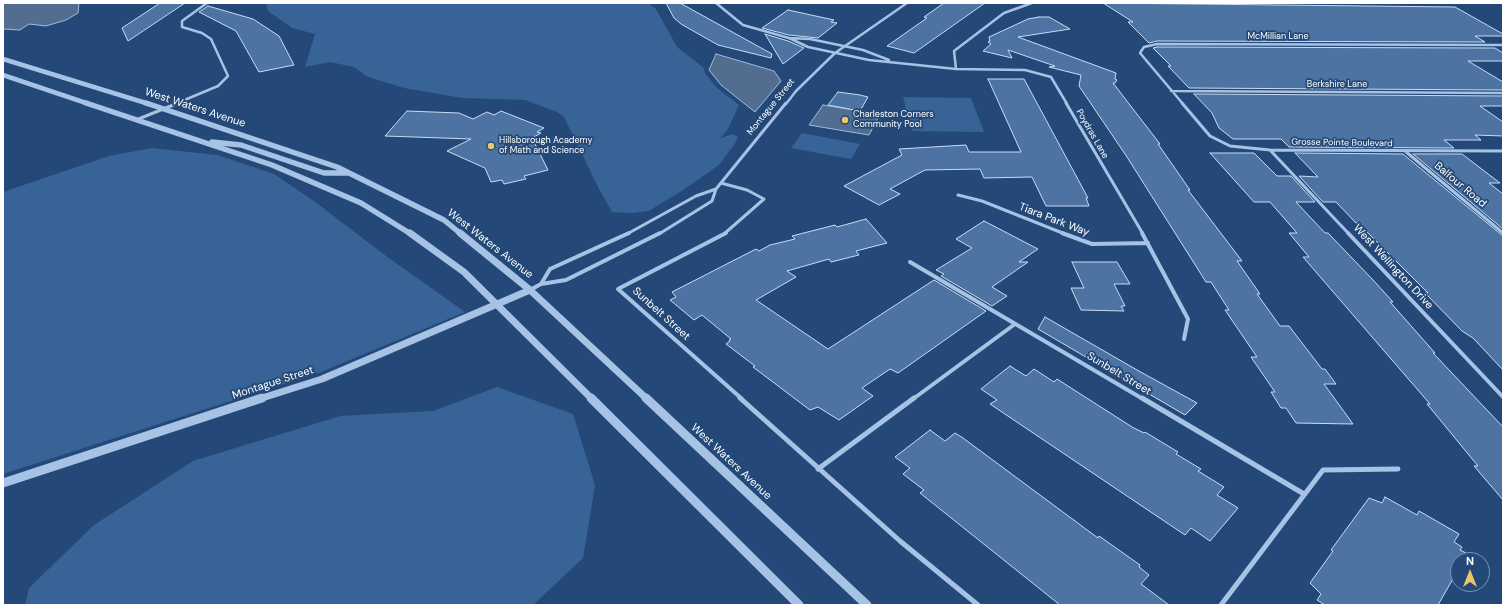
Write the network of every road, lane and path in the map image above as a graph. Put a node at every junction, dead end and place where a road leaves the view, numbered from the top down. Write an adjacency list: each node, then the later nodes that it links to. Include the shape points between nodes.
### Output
1 (207, 3): 15 (street, via 182,21 182,26 211,39 228,76 218,86)
2 (716, 3): 5 (street, Poydras Lane, via 743,25)
3 (907, 3): 7 (street, Montague Street)
4 (1032, 3): 11 (street, via 1004,13 954,51)
5 (789, 38): 7 (street, Poydras Lane, via 810,39); 8 (street, Poydras Lane, via 808,47)
6 (1503, 45): 13 (street, McMillian Lane, via 1157,44 1144,47 1140,54)
7 (844, 46): 8 (street, Montague Street); 10 (street, Poydras Lane)
8 (835, 53): 10 (street, Poydras Lane); 23 (street, Montague Street, via 796,91)
9 (3, 60): 15 (street, West Waters Avenue)
10 (893, 62): 11 (street, Poydras Lane)
11 (956, 69): 27 (street, Poydras Lane, via 1025,70 1051,77)
12 (3, 75): 17 (street)
13 (1171, 91): 14 (street, Berkshire Lane); 16 (street, McMillian Lane)
14 (1503, 93)
15 (163, 108): 17 (street); 22 (street, West Waters Avenue, via 337,166)
16 (1193, 116): 19 (street, Grosse Pointe Boulevard, via 1210,136 1223,143)
17 (136, 120): 18 (street)
18 (200, 141): 22 (street, via 241,145 324,173); 31 (street, via 272,165 361,202 464,272)
19 (1270, 150): 20 (street, Grosse Pointe Boulevard); 34 (street, West Wellington Drive)
20 (1405, 151): 21 (street, Grosse Pointe Boulevard); 26 (street, Balfour Road)
21 (1503, 151)
22 (349, 173): 30 (street, West Waters Avenue, via 444,220)
23 (721, 183): 24 (street, Montague Street); 35 (street, Sunbelt Street, via 747,190 764,199 726,233 618,289)
24 (716, 189): 29 (street, Montague Street, via 696,196 641,228 550,269); 29 (street, Montague Street, via 712,201 659,234 566,280)
25 (958, 196): 27 (street, Tiara Park Way, via 982,201 1092,244)
26 (1503, 233)
27 (1148, 243): 33 (street, Poydras Lane, via 1188,320)
28 (910, 262): 32 (street, Sunbelt Street)
29 (541, 284): 30 (street, Montague Street)
30 (530, 290): 31 (street, Montague Street); 40 (street, West Waters Avenue)
31 (496, 306): 37 (street, Montague Street, via 322,379); 39 (street)
32 (1016, 324): 35 (street); 38 (street, Sunbelt Street)
33 (1184, 339)
34 (1503, 397)
35 (818, 469): 41 (street, Sunbelt Street)
36 (1398, 469): 38 (street, via 1323,470)
37 (3, 483)
38 (1304, 494): 42 (street)
39 (799, 605)
40 (867, 605)
41 (978, 605)
42 (1221, 605)

